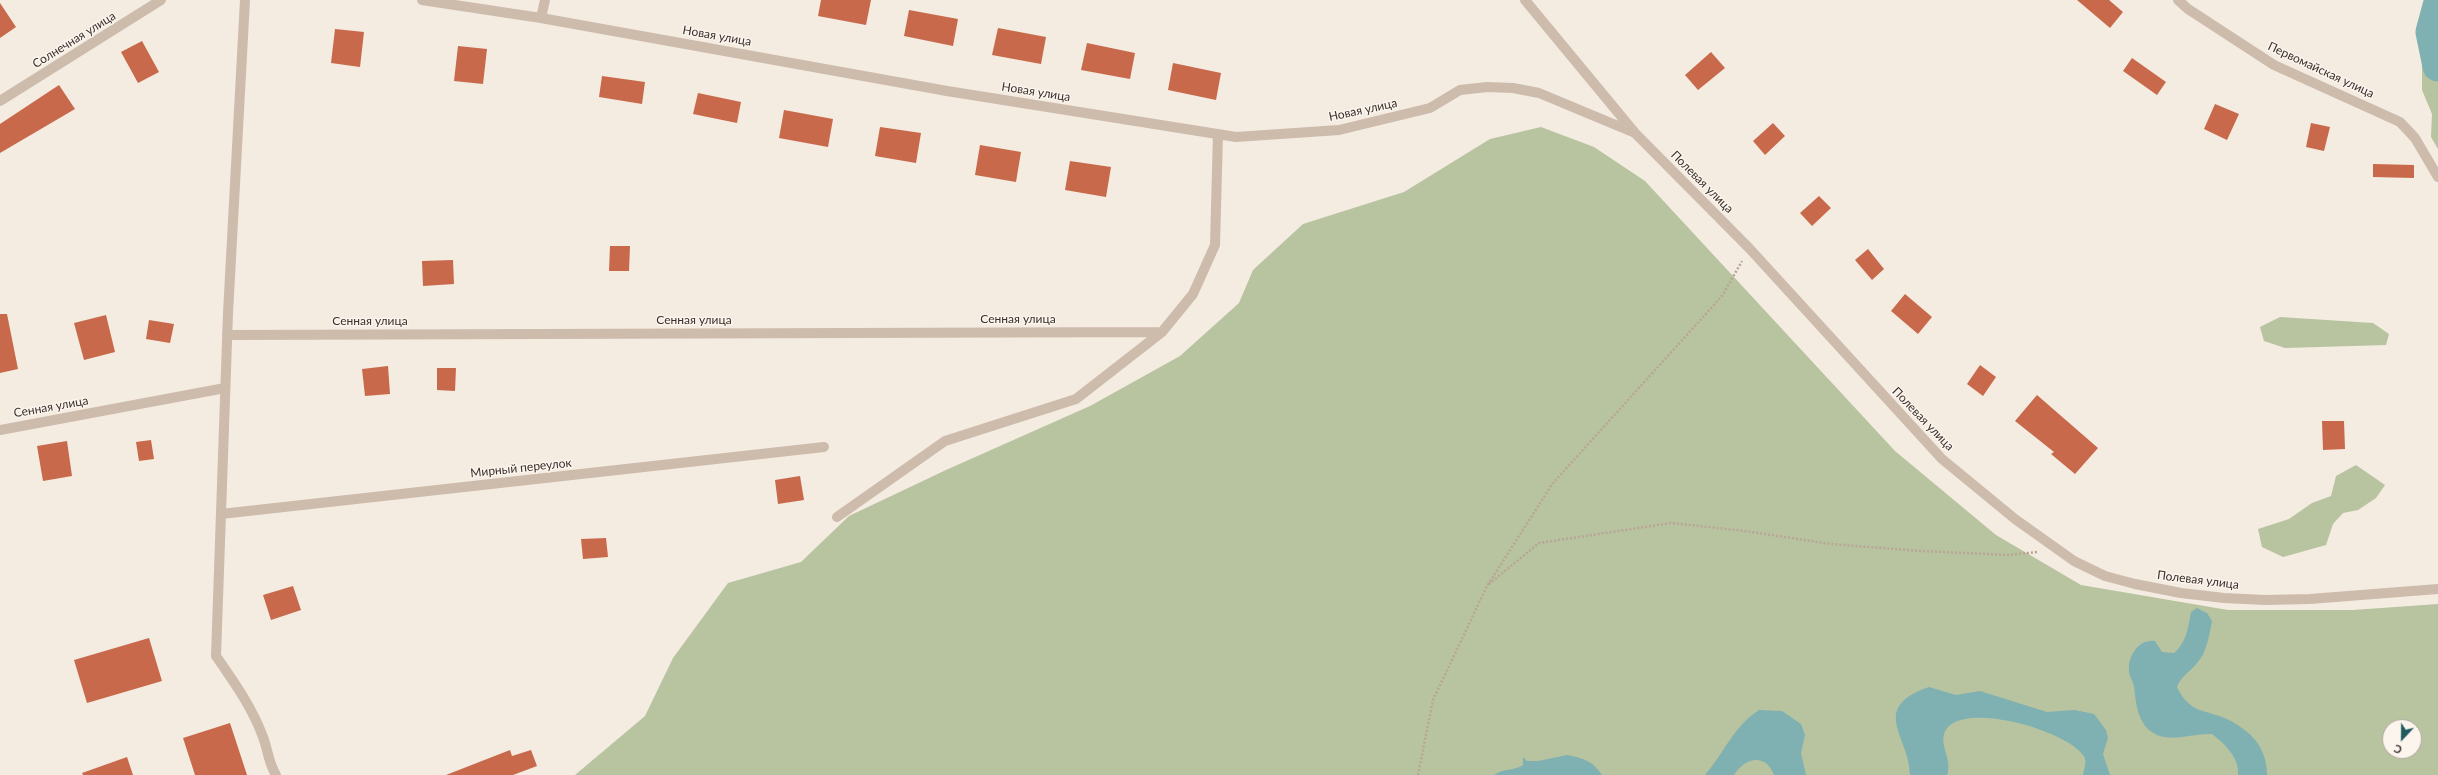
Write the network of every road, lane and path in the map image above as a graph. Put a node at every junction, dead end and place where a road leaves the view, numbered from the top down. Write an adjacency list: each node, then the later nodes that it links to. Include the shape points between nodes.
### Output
1 (162, 0): 8 (street, Солнечная улица)
2 (245, 0): 14 (street)
3 (422, 0): 7 (street, Новая улица)
4 (545, 0): 7 (street)
5 (1525, 0): 9 (street, Полевая улица)
6 (2178, 0): 11 (street, Первомайская улица, via 2274,65 2400,122 2415,138)
7 (541, 18): 10 (street, Новая улица, via 947,91)
8 (0, 101)
9 (1635, 133): 10 (street, Новая улица, via 1539,93 1487,87 1460,90 1430,108 1339,130 1236,137); 12 (street, Полевая улица)
10 (1218, 134): 13 (street, via 1215,245 1193,294)
11 (2438, 177)
12 (1749, 248): 20 (street, Полевая улица, via 1942,459 2015,519); 21 (path, via 1722,296 1553,483)
13 (1162, 332): 14 (street, Сенная улица); 19 (street, via 1076,399 945,441)
14 (227, 335): 15 (street)
15 (225, 388): 16 (street, Сенная улица); 18 (street)
16 (0, 430)
17 (824, 447): 18 (street, Мирный переулок)
18 (221, 514): 23 (street, via 216,656 240,690 263,738 269,764)
19 (837, 517)
20 (2059, 550): 21 (path, via 2008,555 1921,551 1831,544 1671,523 1539,543); 22 (street, Полевая улица, via 2074,561 2105,576 2181,594 2265,600)
21 (1488, 586): 24 (path, via 1433,700)
22 (2438, 589)
23 (276, 775)
24 (1418, 775)

